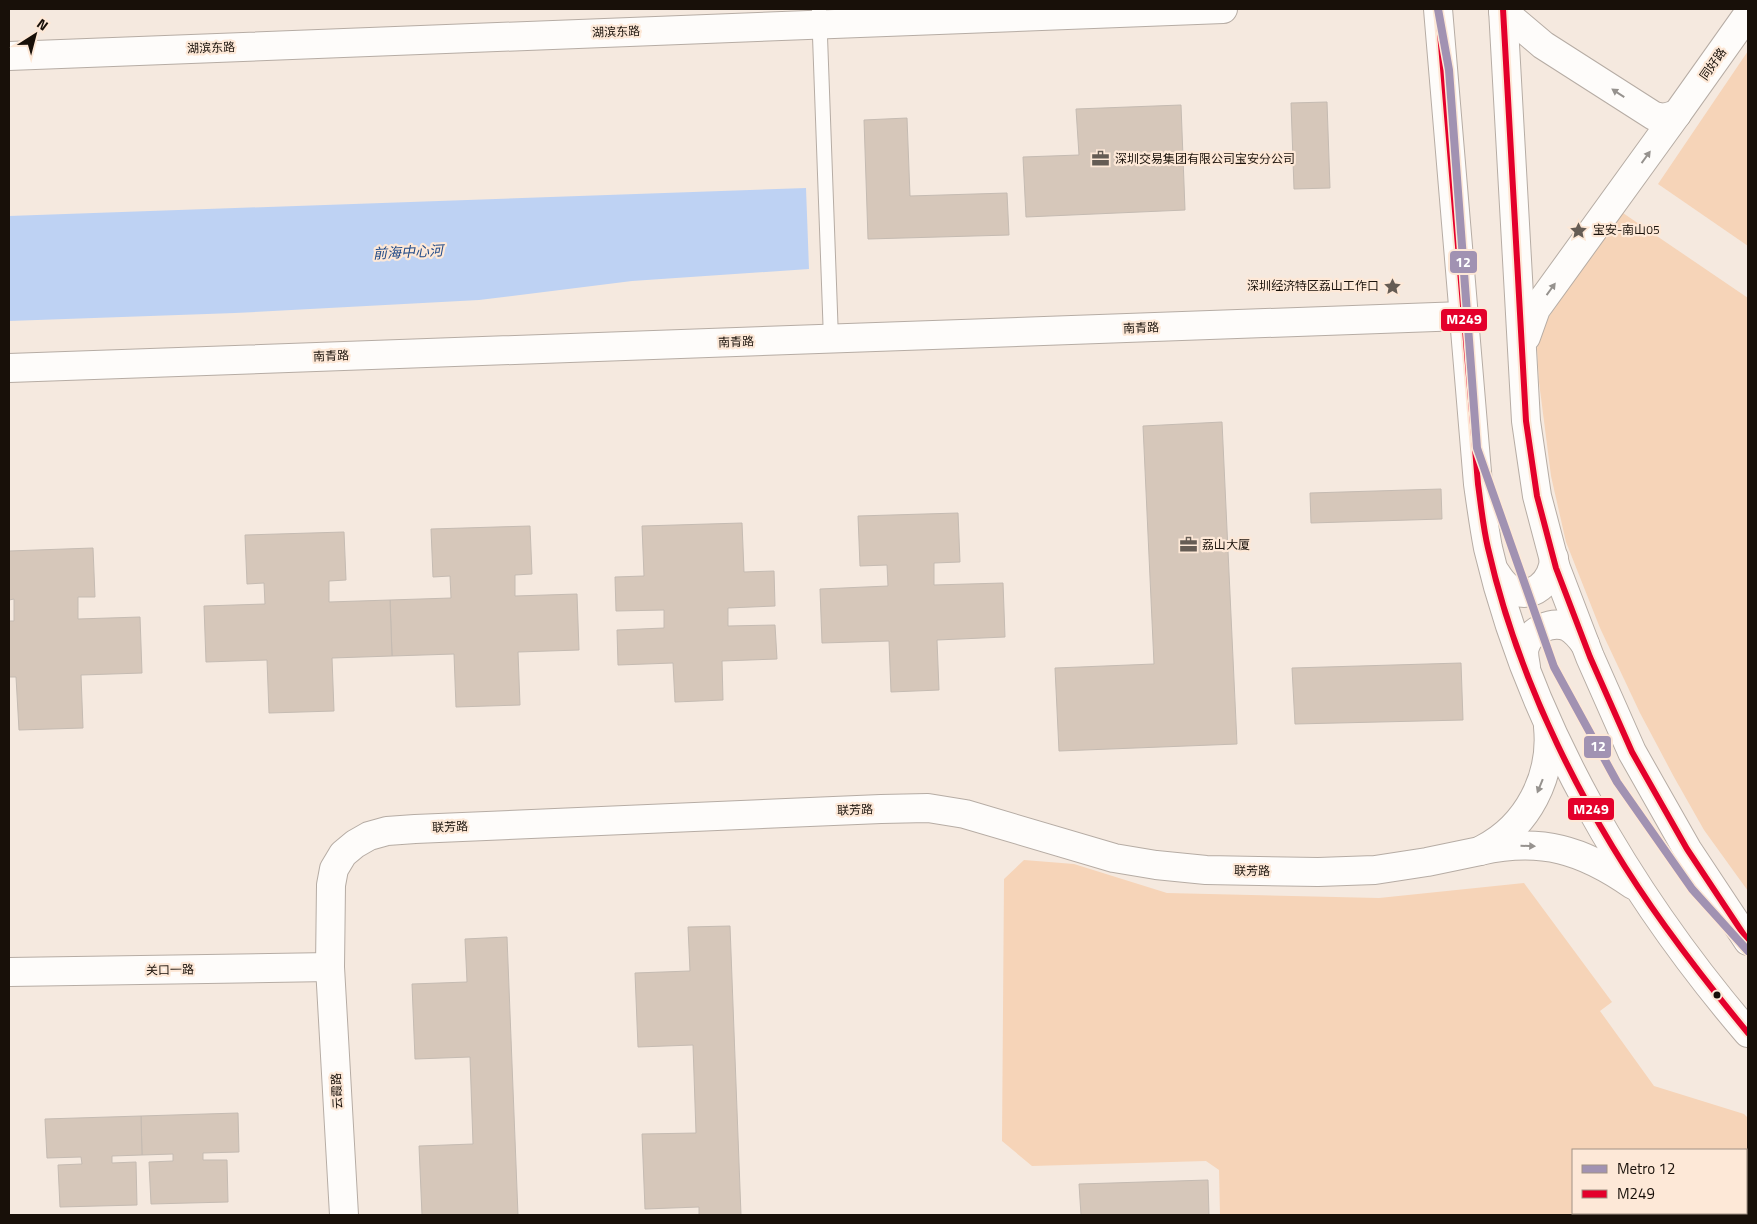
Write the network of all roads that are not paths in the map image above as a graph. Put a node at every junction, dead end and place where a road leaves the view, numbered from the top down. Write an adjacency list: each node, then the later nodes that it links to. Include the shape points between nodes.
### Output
1 (1223, 9): 5 (main road, 湖滨东路)
2 (1438, 9): 8 (main road)
3 (1501, 10): 7 (main road, one-way to 3, via 1664,118 1654,116 1543,45); 10 (main road)
4 (1748, 14): 7 (main road, 同好路)
5 (819, 17): 6 (main road, 湖滨东路); 9 (lane)
6 (9, 56)
7 (1677, 114): 10 (main road, 同好路, one-way to 7, via 1536,309)
8 (1463, 316): 9 (main road, 南青路); 13 (main road, via 1478,484 1488,547)
9 (831, 339): 11 (main road, 南青路)
10 (1523, 348): 12 (main road, via 1526,421 1537,496)
11 (9, 368)
12 (1554, 558): 13 (main road, via 1546,583 1528,592 1509,588); 14 (main road)
13 (1496, 573): 15 (main road, via 1507,616)
14 (1585, 644): 15 (main road, via 1577,633 1567,627 1547,626 1538,630 1525,646); 19 (main road, via 1632,752 1687,849)
15 (1526, 667): 16 (main road)
16 (1548, 721): 17 (main road, one-way to 17, via 1550,745 1546,772 1534,799 1498,842); 18 (main road, via 1605,831)
17 (1480, 851): 18 (main road, 联芳路, one-way to 18, via 1498,847 1554,848 1584,856); 20 (main road, 联芳路, via 1375,870 1206,870 1114,858 965,814 928,808 406,830 369,836 343,854 334,869)
18 (1641, 891): 22 (main road, via 1722,1003)
19 (1748, 940)
20 (330, 967): 21 (main road, 关口一路); 23 (main road, 云霞路)
21 (9, 972)
22 (1748, 1033)
23 (344, 1215)

